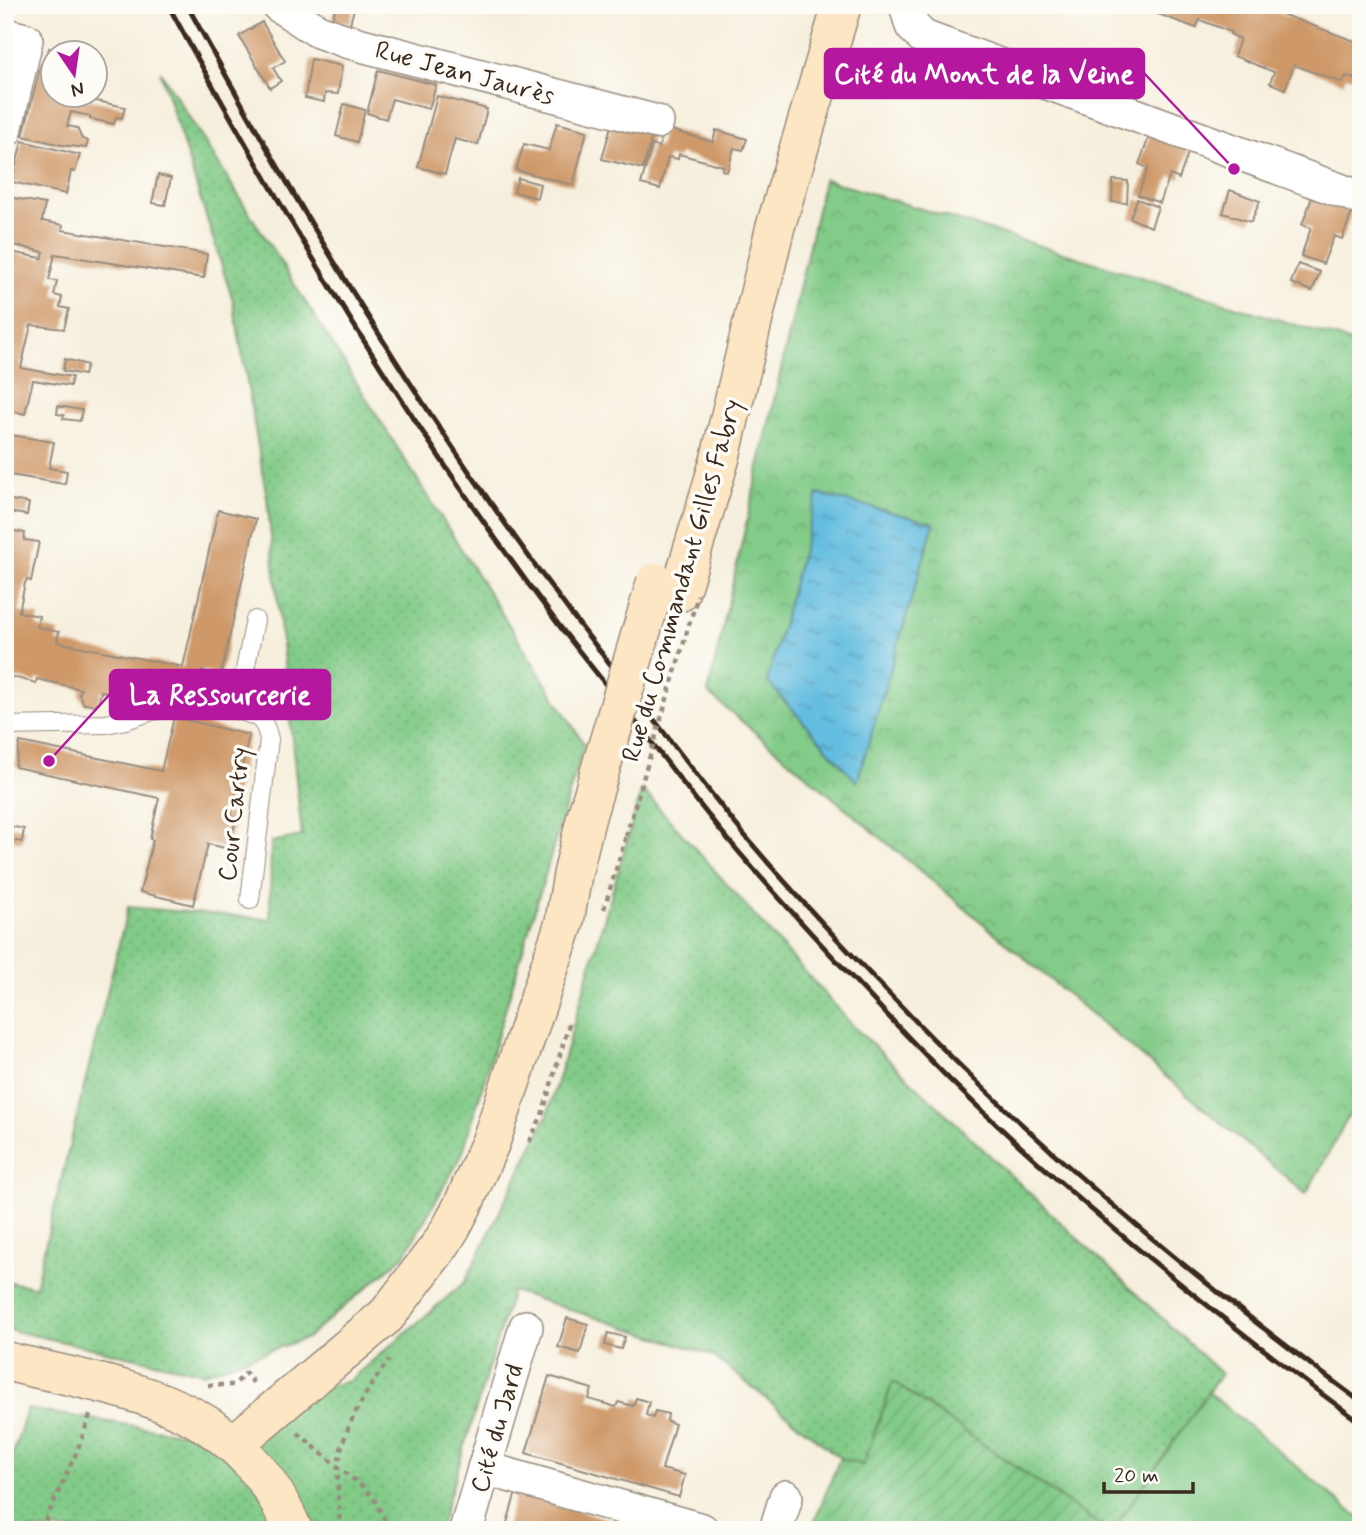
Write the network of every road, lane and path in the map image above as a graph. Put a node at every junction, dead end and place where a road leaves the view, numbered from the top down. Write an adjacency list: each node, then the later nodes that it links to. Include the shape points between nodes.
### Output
1 (278, 5): 5 (street, Rue Jean Jaurès, via 318,31 346,41)
2 (842, 5): 8 (street, Rue du Commandant Gilles Fabry, via 775,228 720,459)
3 (906, 5): 7 (street, via 912,26 923,37)
4 (5, 35): 6 (street, via 26,40)
5 (657, 122)
6 (5, 131)
7 (1361, 198)
8 (678, 590): 12 (street, Rue du Commandant Gilles Fabry); 12 (path, bridge)
9 (255, 620): 10 (lane, Cour Cartry)
10 (237, 710): 11 (lane, Cour Cartry, via 176,706 106,724); 13 (lane, Cour Cartry, via 261,719 269,739)
11 (5, 726)
12 (607, 827): 17 (street, Rue du Commandant Gilles Fabry, via 592,872 564,924 491,1141 452,1226 376,1326)
13 (250, 900)
14 (526, 1327): 18 (street, Cité du Jard)
15 (5, 1361): 16 (street)
16 (100, 1384): 17 (street, via 185,1411); 20 (path, via 78,1449)
17 (224, 1437): 21 (street, via 265,1478)
18 (484, 1468): 22 (street, Cité du Jard); 23 (street)
19 (786, 1497): 24 (street)
20 (41, 1530)
21 (293, 1530)
22 (467, 1530)
23 (702, 1530)
24 (776, 1530)

